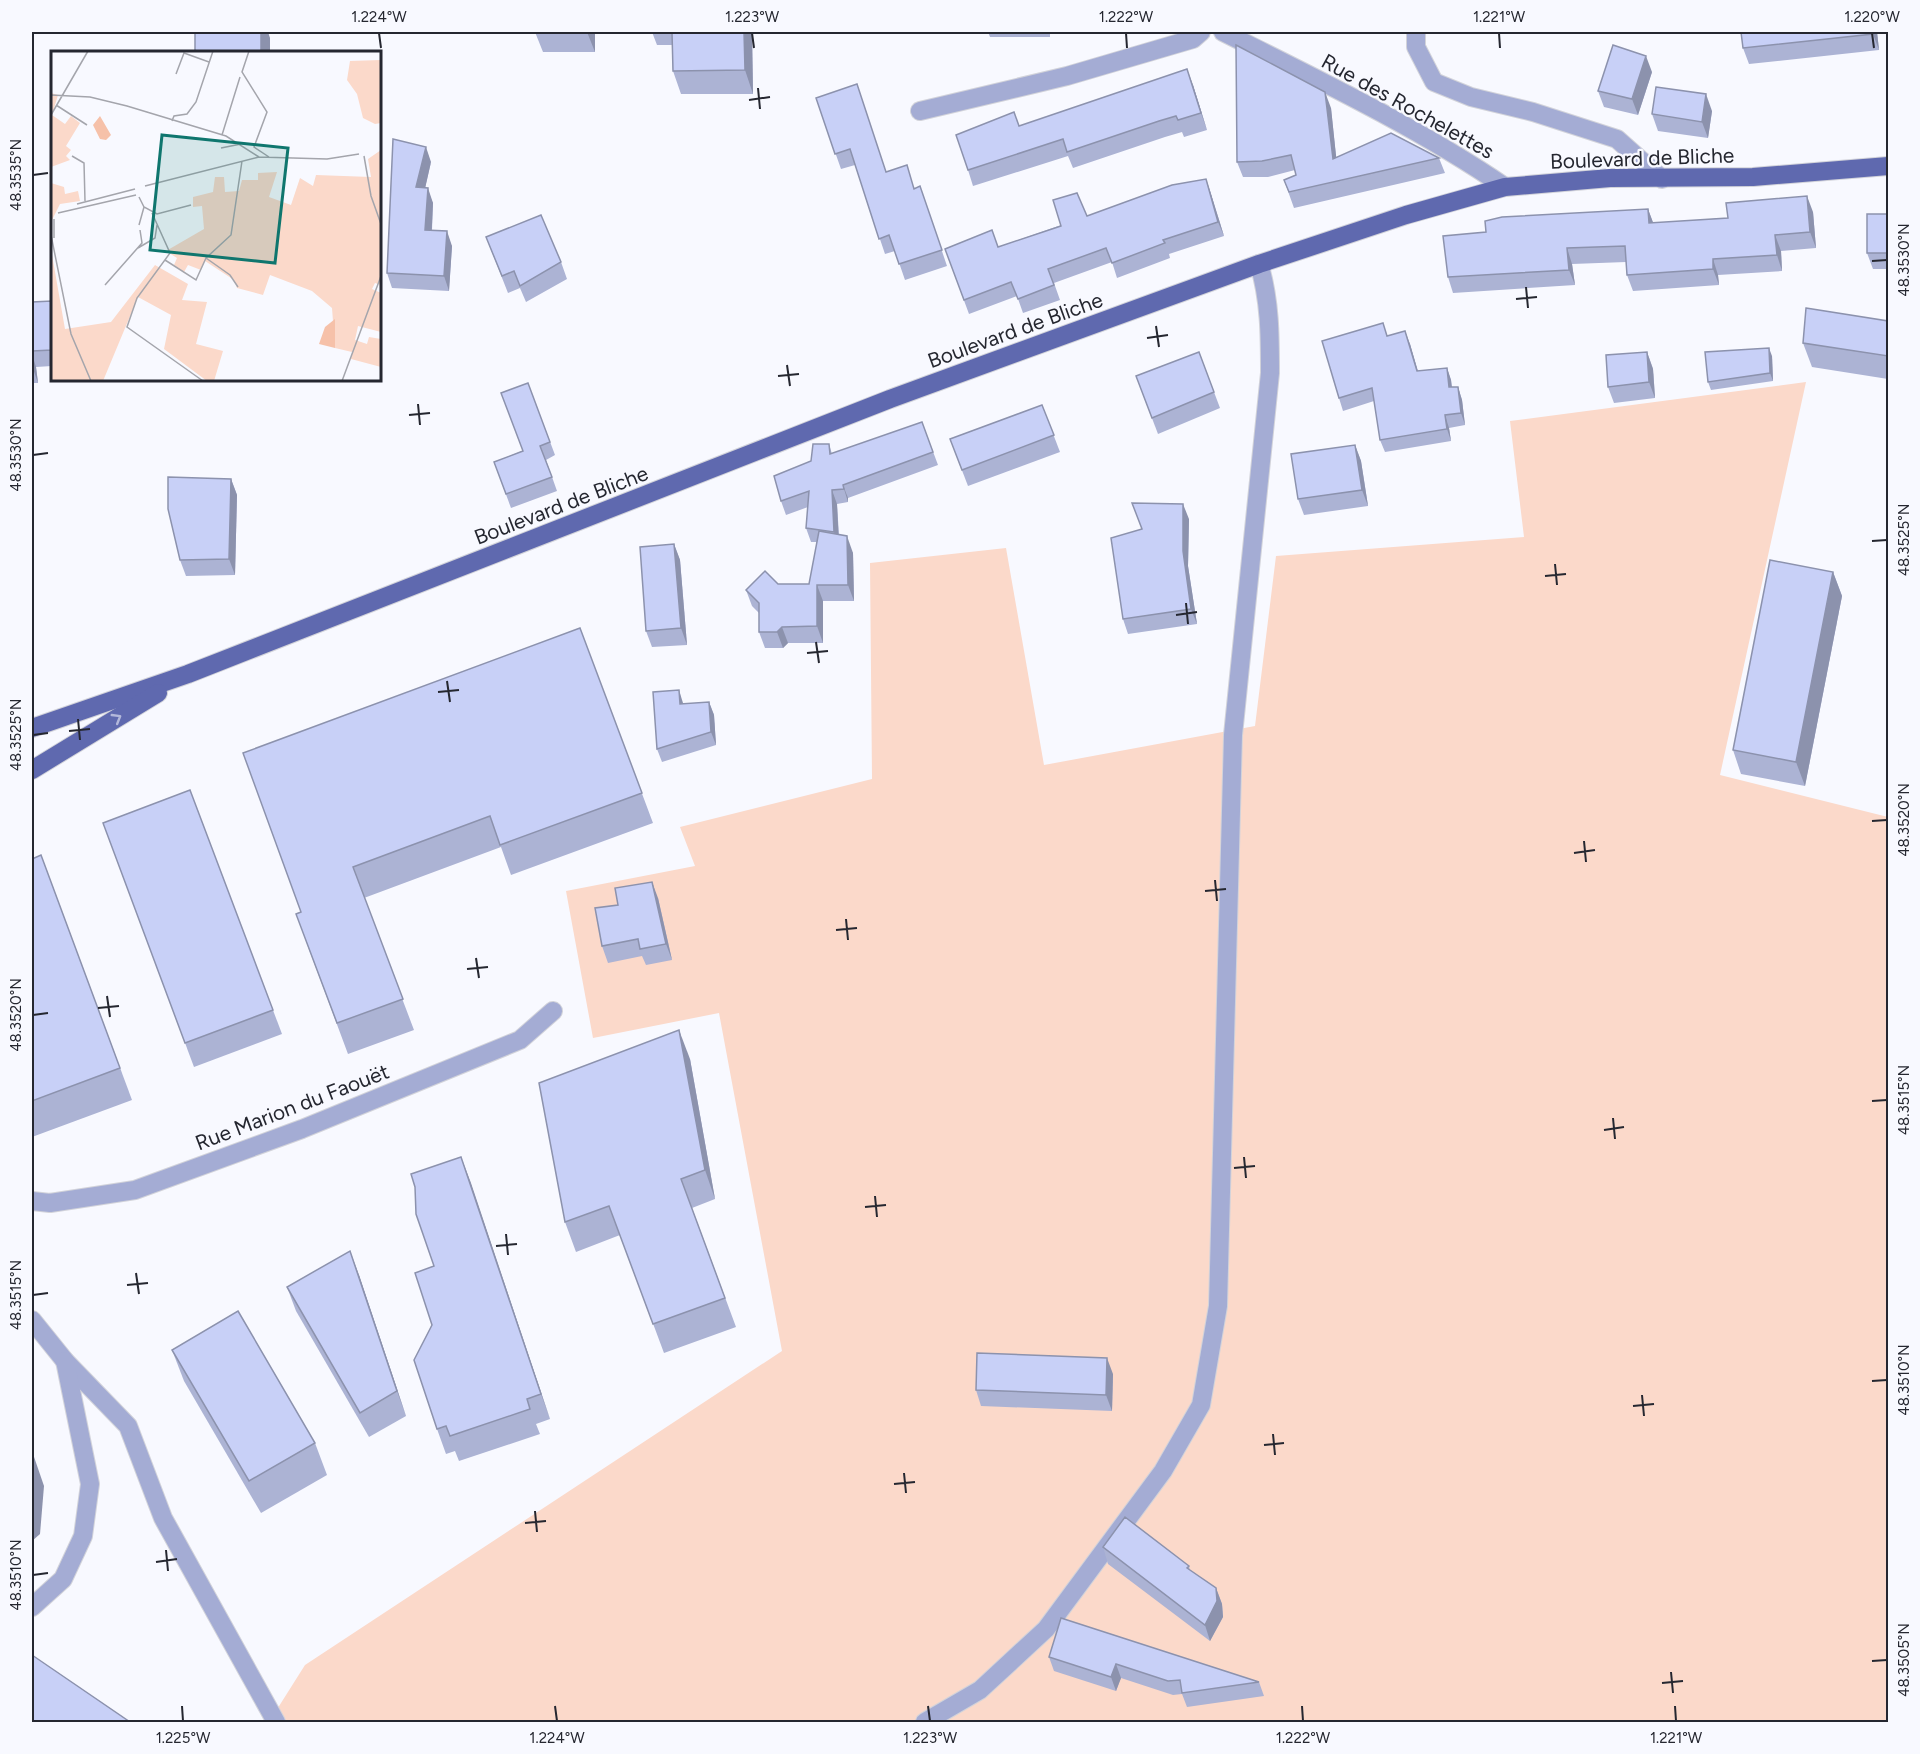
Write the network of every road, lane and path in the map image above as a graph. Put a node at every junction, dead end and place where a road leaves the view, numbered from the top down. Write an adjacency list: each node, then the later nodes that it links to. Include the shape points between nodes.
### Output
1 (1201, 32): 4 (street, via 1193,39 1067,76)
2 (1223, 32): 7 (street, Rue des Rochelettes, via 1433,142)
3 (1416, 32): 6 (street, via 1416,47 1434,82 1471,97 1617,139)
4 (920, 111)
5 (1888, 166): 6 (main road, Boulevard de Bliche, via 1753,177)
6 (1662, 179): 7 (main road, Boulevard de Bliche, via 1610,178)
7 (1505, 188): 8 (main road, Boulevard de Bliche, via 1406,215)
8 (1259, 264): 9 (main road, Boulevard de Bliche, via 890,399); 18 (street, via 1270,323 1270,373 1233,735 1218,1306 1200,1406 1163,1471 1046,1629 980,1690)
9 (188, 674): 10 (main road, Boulevard de Bliche); 11 (main road, Boulevard de Bliche, one-way to 9)
10 (32, 728)
11 (32, 770)
12 (553, 1011): 13 (street, Rue Marion du Faouët, via 520,1040 302,1129 135,1190 50,1203)
13 (32, 1201)
14 (32, 1320): 15 (street)
15 (65, 1361): 16 (street, via 90,1484 83,1536 63,1579); 17 (street, via 128,1426 163,1518)
16 (32, 1607)
17 (276, 1722)
18 (925, 1722)

